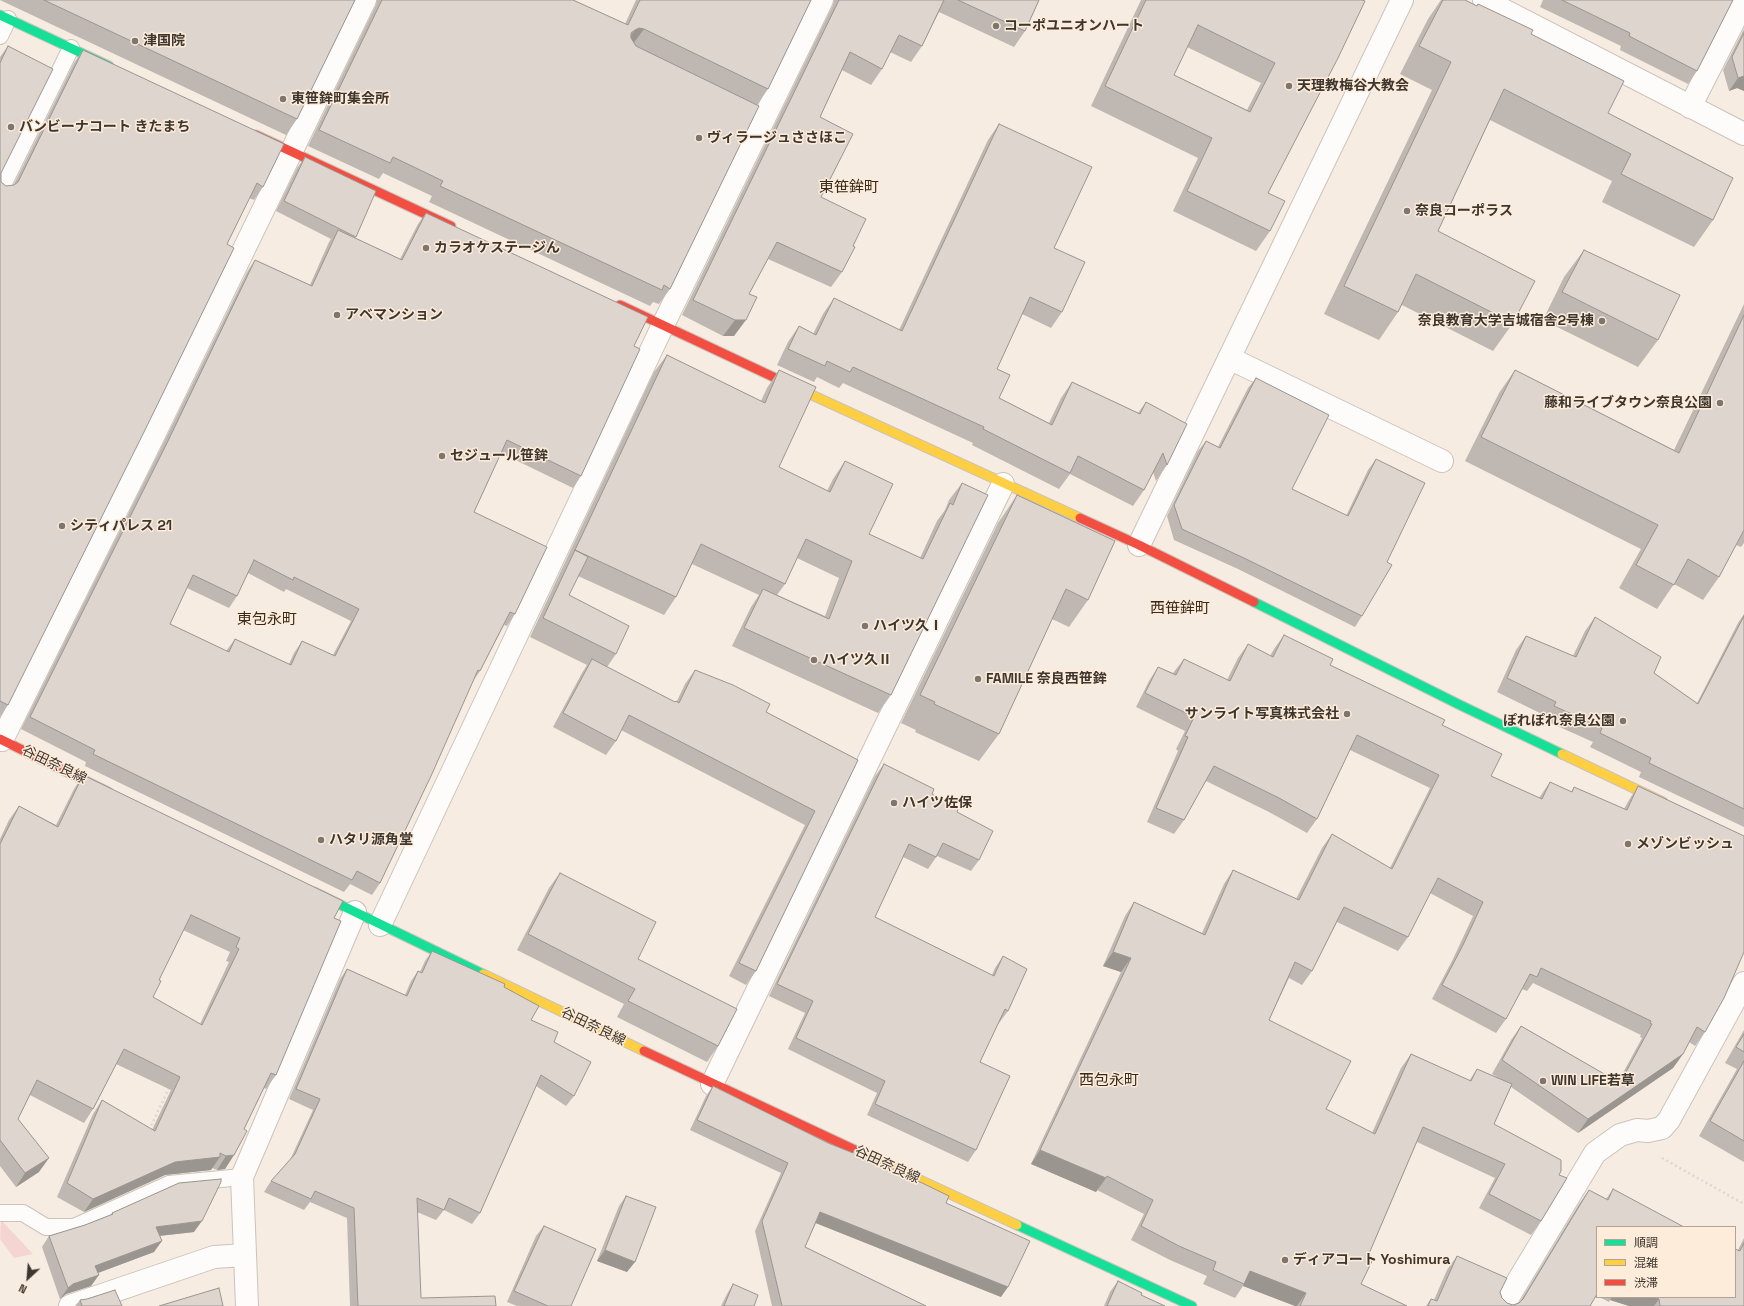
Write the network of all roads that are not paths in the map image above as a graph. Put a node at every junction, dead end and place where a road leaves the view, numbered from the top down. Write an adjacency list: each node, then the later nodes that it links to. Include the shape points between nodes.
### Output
1 (365, 0): 13 (street)
2 (822, 0): 17 (street, via 756,116)
3 (1402, 0): 18 (street)
4 (1484, 0): 10 (street)
5 (1744, 1): 10 (street)
6 (4, 17): 7 (lane); 8 (street)
7 (0, 36)
8 (71, 48): 9 (street); 14 (lane)
9 (120, 71)
10 (1690, 107): 12 (street)
11 (248, 131): 13 (street)
12 (1744, 134)
13 (291, 151): 15 (street); 22 (street, via 151,442)
14 (0, 191)
15 (457, 229)
16 (613, 302): 17 (street)
17 (663, 325): 20 (street); 27 (street)
18 (1229, 358): 19 (street); 21 (street)
19 (1442, 461)
20 (1003, 484): 21 (street); 29 (street)
21 (1139, 545): 24 (street, via 1460,705)
22 (1, 739): 23 (street, 谷田奈良線)
23 (115, 795)
24 (1673, 807)
25 (306, 888): 26 (street, 谷田奈良線)
26 (355, 912): 27 (street, 谷田奈良線); 30 (street)
27 (380, 925): 29 (street, 谷田奈良線)
28 (1744, 983): 36 (street, via 1669,1120 1662,1128 1636,1130 1620,1135 1595,1153)
29 (712, 1084): 35 (street, 谷田奈良線)
30 (242, 1178): 31 (lane, via 169,1184 74,1227 46,1226 23,1213); 32 (street)
31 (0, 1213)
32 (245, 1255): 33 (street, via 214,1257); 34 (street)
33 (70, 1306)
34 (246, 1306)
35 (1192, 1306)
36 (1503, 1306)

